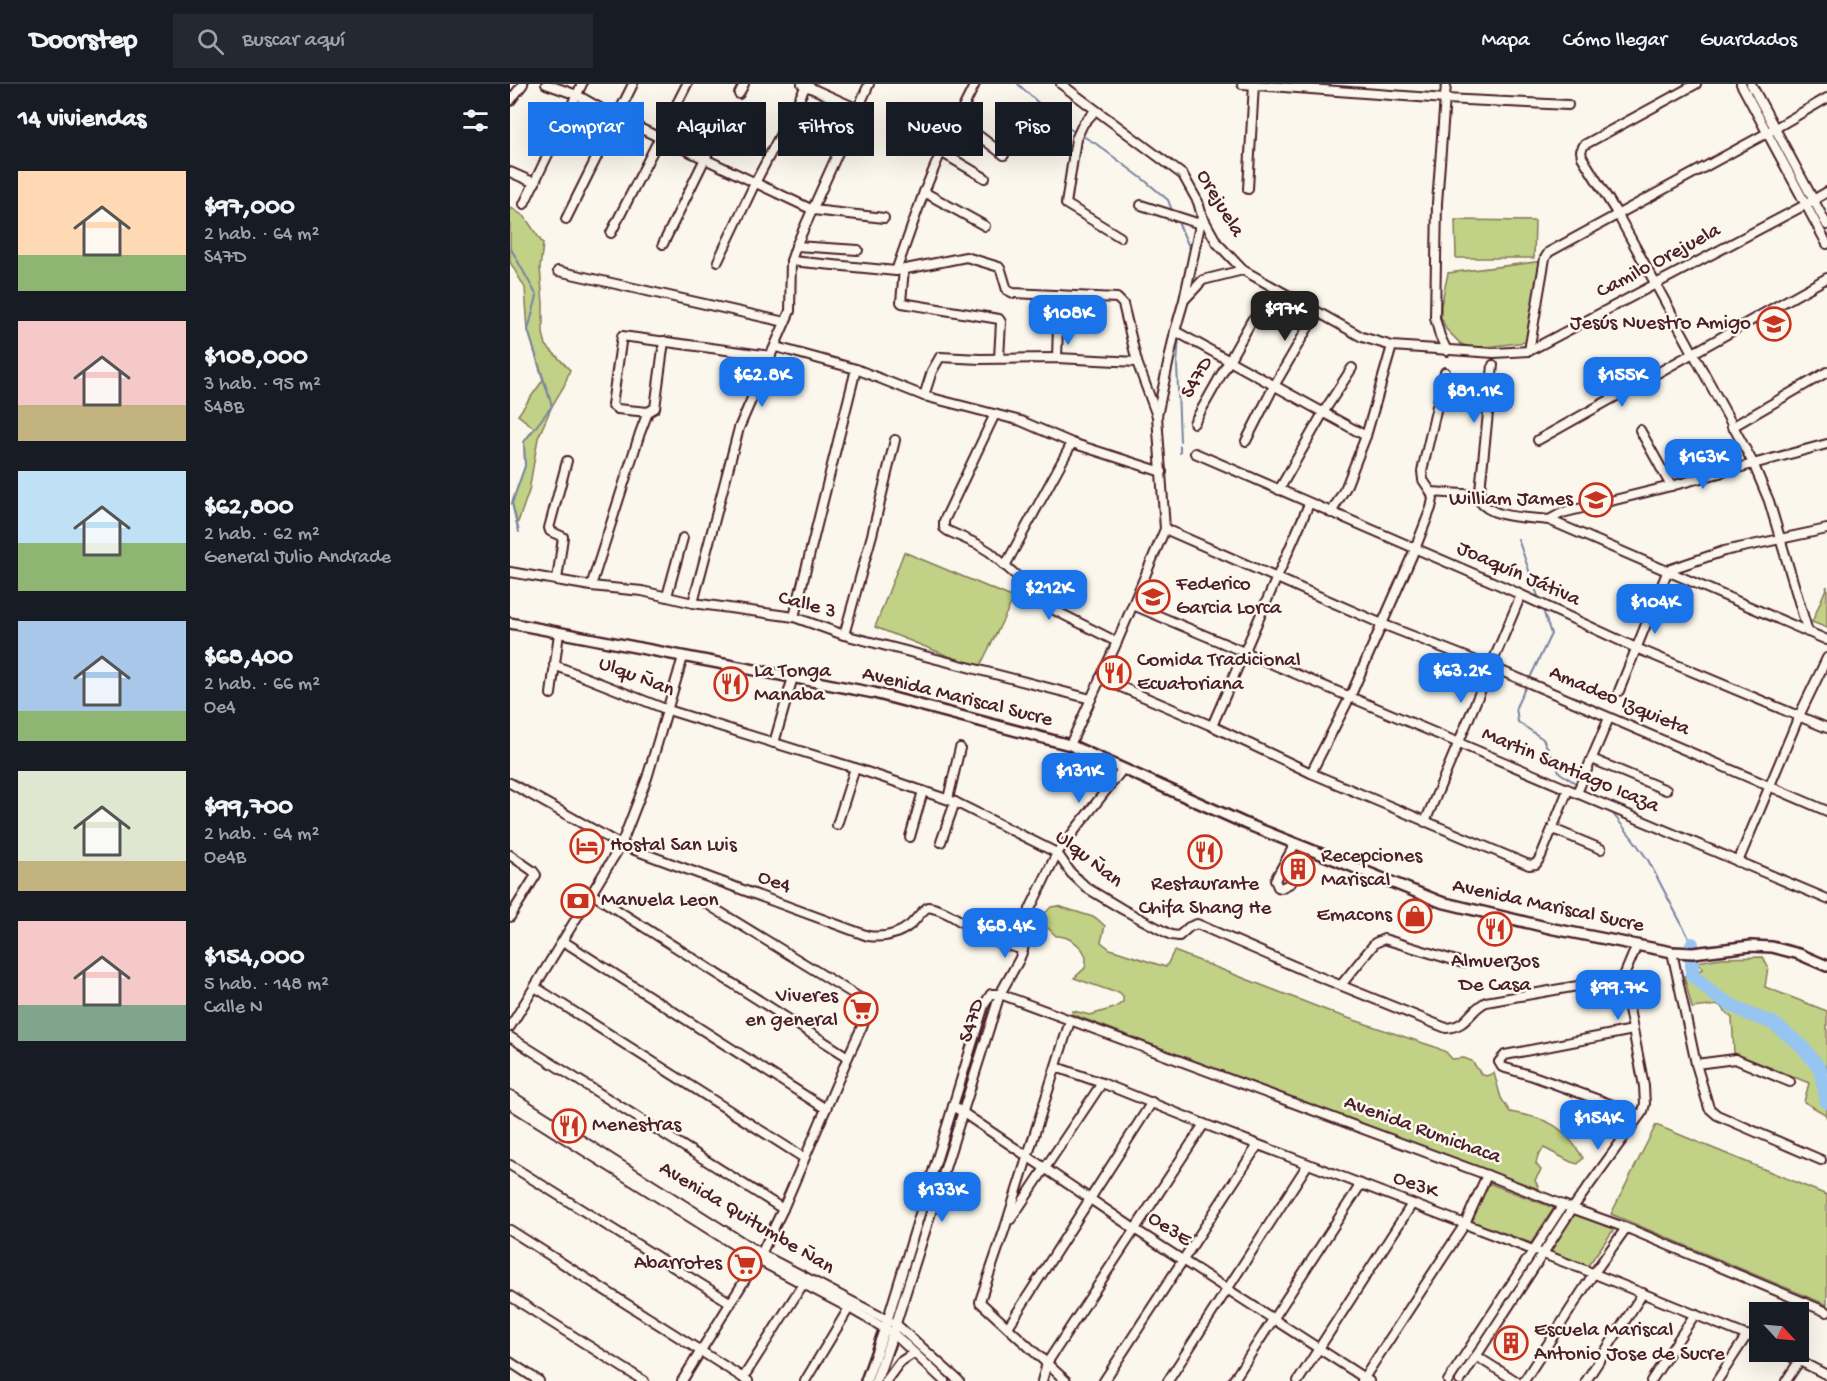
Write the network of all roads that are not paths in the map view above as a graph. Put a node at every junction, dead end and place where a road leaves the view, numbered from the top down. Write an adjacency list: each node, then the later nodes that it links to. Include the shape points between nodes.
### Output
1 (523, 84): 21 (street)
2 (546, 84): 18 (street)
3 (582, 84): 18 (street)
4 (633, 84): 23 (street)
5 (687, 84): 24 (street)
6 (744, 84): 17 (street)
7 (869, 84): 26 (street)
8 (975, 84): 27 (street)
9 (1061, 84): 29 (street, Orejuela)
10 (1242, 84): 11 (street)
11 (1254, 84): 20 (street); 44 (street)
12 (1446, 84): 20 (street)
13 (1695, 84): 52 (street, via 1584,145 1582,157)
14 (1741, 84): 30 (street)
15 (1751, 84): 30 (street)
16 (805, 85): 25 (street); 43 (street)
17 (739, 94)
18 (577, 95): 22 (street); 42 (street)
19 (1827, 98): 30 (street)
20 (1446, 99): 28 (street); 80 (street, via 1437,203 1435,318)
21 (510, 101)
22 (589, 102)
23 (624, 102)
24 (677, 102)
25 (843, 102)
26 (861, 102)
27 (966, 102)
28 (1568, 105)
29 (1095, 111): 55 (street, Orejuela, via 1183,176 1198,202); 59 (street, via 1076,139 1066,204)
30 (1771, 131): 47 (street); 50 (street); 52 (street)
31 (983, 139): 33 (street)
32 (656, 143): 58 (street)
33 (995, 148)
34 (597, 156): 54 (street)
35 (701, 156): 39 (street)
36 (837, 156): 51 (street)
37 (939, 156): 45 (street)
38 (948, 156): 41 (street)
39 (705, 158): 43 (street); 60 (street)
40 (510, 172): 42 (street)
41 (985, 178)
42 (535, 183): 48 (street)
43 (755, 183): 51 (street); 64 (street)
44 (1248, 189)
45 (924, 192): 57 (street); 66 (street)
46 (1827, 192): 47 (street)
47 (1813, 200): 50 (street); 56 (street)
48 (524, 204)
49 (1141, 204): 55 (street)
50 (1805, 205): 61 (street); 70 (street, Camilo Orejuela)
51 (813, 210): 53 (street); 62 (street)
52 (1618, 215): 70 (street); 81 (street, via 1549,252 1545,258)
53 (884, 218)
54 (566, 219)
55 (1201, 220): 67 (street, Orejuela); 72 (street)
56 (1827, 225)
57 (985, 226)
58 (611, 233)
59 (1120, 237)
60 (663, 244)
61 (1827, 244)
62 (796, 246): 63 (street); 65 (street)
63 (858, 250)
64 (718, 261)
65 (791, 261): 66 (street); 75 (street, via 791,309)
66 (900, 270): 71 (street, via 966,257 999,267 1010,292); 84 (street, via 902,303 999,319)
67 (1243, 270): 72 (street, via 1203,280); 73 (street, Orejuela)
68 (558, 271): 75 (street)
69 (1827, 278): 82 (street)
70 (1657, 284): 81 (street, Camilo Orejuela); 82 (street)
71 (1059, 295): 85 (street); 87 (street, via 1117,298 1123,304)
72 (1184, 300): 76 (street)
73 (1317, 312): 78 (street, Orejuela, via 1362,337); 93 (street)
74 (1252, 321): 86 (street, S47D)
75 (785, 322): 79 (street)
76 (1175, 331): 86 (street); 98 (street)
77 (664, 341): 83 (street); 95 (street, via 656,405); 95 (street, via 622,336 612,405)
78 (1392, 346): 80 (street, Orejuela); 102 (street)
79 (776, 347): 83 (street); 90 (street)
80 (1447, 351): 81 (street, Orejuela)
81 (1529, 351)
82 (1693, 354): 100 (street); 104 (street)
83 (771, 356): 132 (street, via 739,428)
84 (999, 358): 85 (street); 94 (street, via 940,357)
85 (1057, 358): 87 (street)
86 (1230, 360): 93 (street); 99 (street, S47D)
87 (1137, 362): 98 (street)
88 (1493, 365): 115 (street)
89 (1352, 368): 96 (street)
90 (856, 369): 94 (street); 134 (street)
91 (1445, 372): 114 (street, via 1422,471)
92 (1827, 372): 100 (street)
93 (1274, 386): 96 (street); 105 (street)
94 (924, 396): 97 (street)
95 (648, 412): 129 (street)
96 (1323, 413): 102 (street); 113 (street)
97 (995, 414): 106 (street, via 1025,422); 124 (street, via 943,526 977,544)
98 (1157, 417): 111 (street)
99 (1194, 423)
100 (1732, 427): 110 (street)
101 (1640, 430): 112 (street)
102 (1366, 436): 117 (street)
103 (895, 440): 139 (street)
104 (1538, 440)
105 (1246, 441)
106 (1072, 443): 111 (street); 124 (street)
107 (1827, 444): 110 (street)
108 (1195, 453): 113 (street, Joaquín Játiva)
109 (567, 460): 128 (street, via 549,528 563,537)
110 (1753, 463): 112 (street); 122 (street)
111 (1162, 472): 119 (street)
112 (1671, 486): 118 (street, via 1562,513)
113 (1279, 490): 116 (street, Joaquín Játiva)
114 (1431, 492): 115 (street); 123 (street, via 1431,508)
115 (1479, 495): 118 (street, via 1483,506 1493,511)
116 (1309, 504): 117 (street, Joaquín Játiva); 127 (street)
117 (1331, 513): 123 (street, Joaquín Játiva)
118 (1549, 520): 125 (street)
119 (1165, 529): 127 (street, Amadeo Izquieta); 133 (street)
120 (1827, 529): 122 (street)
121 (683, 538): 131 (street)
122 (1781, 539): 125 (street, via 1724,551); 137 (street)
123 (1415, 549): 130 (street, Joaquín Játiva); 136 (street)
124 (1005, 566): 141 (street, via 1056,611)
125 (1668, 570): 137 (street); 142 (street)
126 (510, 572): 128 (street, Calle 3)
127 (1276, 578): 136 (street, Amadeo Izquieta); 143 (street)
128 (557, 580): 129 (street, Calle 3)
129 (591, 586): 131 (street, Calle 3)
130 (1521, 595): 142 (street, Joaquín Játiva); 147 (street)
131 (667, 596): 132 (street, Calle 3)
132 (693, 603): 134 (street, Calle 3)
133 (1133, 605): 141 (street); 143 (street, Martin Santiago Icaza)
134 (794, 617): 139 (street, Calle 3)
135 (510, 623): 138 (main road, Avenida Mariscal Sucre)
136 (1382, 624): 147 (street, Amadeo Izquieta); 152 (street)
137 (1808, 632): 140 (street)
138 (558, 633): 144 (main road, Avenida Mariscal Sucre); 146 (street)
139 (844, 635): 153 (street, Calle 3)
140 (1827, 640)
141 (1117, 642): 149 (street)
142 (1636, 648): 150 (street); 155 (street, Joaquín Játiva)
143 (1243, 651): 152 (street, Martin Santiago Icaza); 157 (street)
144 (683, 657): 148 (main road, Avenida Mariscal Sucre); 154 (street)
145 (1827, 658): 155 (street)
146 (554, 665): 151 (street); 154 (street, Ulqu Ñan)
147 (1492, 668): 156 (street, Amadeo Izquieta); 160 (street)
148 (793, 677): 159 (street); 161 (main road, Avenida Mariscal Sucre, via 874,693)
149 (1100, 678): 153 (street); 157 (street)
150 (1619, 691)
151 (551, 694)
152 (1350, 697): 160 (street, Martin Santiago Icaza); 166 (street)
153 (1091, 699): 161 (street)
154 (668, 710): 159 (street, Ulqu Ñan); 181 (street)
155 (1799, 716): 158 (street, Joaquín Játiva); 168 (street)
156 (1609, 718): 163 (street); 168 (street, Amadeo Izquieta)
157 (1212, 726): 166 (street)
158 (1827, 728)
159 (774, 743): 164 (street, Ulqu Ñan)
160 (1458, 743): 169 (street, Martin Santiago Icaza); 175 (street)
161 (1070, 746): 165 (main road, Avenida Mariscal Sucre)
162 (960, 748): 173 (street)
163 (1592, 759): 170 (street); 171 (street)
164 (855, 768): 172 (street, Ulqu Ñan); 176 (street)
165 (1122, 770): 180 (main road, Avenida Mariscal Sucre); 183 (street)
166 (1311, 773): 175 (street)
167 (510, 783): 181 (street, Oe4)
168 (1770, 786): 174 (street, Amadeo Izquieta); 185 (street)
169 (1568, 789): 170 (street, Martin Santiago Icaza); 177 (street)
170 (1579, 790): 185 (street, Martin Santiago Icaza)
171 (1666, 790)
172 (923, 791): 173 (street, Ulqu Ñan); 178 (street)
173 (952, 800): 179 (street); 183 (street, Ulqu Ñan)
174 (1827, 811)
175 (1425, 822): 177 (street, via 1529,865 1541,856)
176 (837, 825)
177 (1553, 829): 182 (street)
178 (910, 837)
179 (941, 842)
180 (1295, 844): 186 (street, via 1275,880 1281,888); 192 (main road, Avenida Mariscal Sucre, via 1441,902)
181 (621, 845): 187 (street); 193 (street, Oe4, via 868,936 887,937 902,930 928,907 952,916 980,934)
182 (1601, 849)
183 (1057, 853): 193 (street, via 1030,909); 198 (street, Ulqu Ñan, via 1087,888 1171,935 1179,936 1197,924)
184 (510, 855): 190 (street, via 536,874)
185 (1738, 862): 188 (street, Martin Santiago Icaza)
186 (1291, 883)
187 (592, 894): 191 (street); 205 (street)
188 (1827, 899)
189 (702, 901): 205 (street, via 871,1007)
190 (511, 912)
191 (563, 941): 199 (street); 214 (street)
192 (1637, 945): 194 (main road, Avenida Mariscal Sucre); 197 (street)
193 (1023, 950): 200 (street)
194 (1672, 952): 196 (main road, Avenida Mariscal Sucre, via 1772,947); 206 (street)
195 (1463, 963): 198 (street, via 1384,939 1375,942)
196 (1827, 966)
197 (1623, 978): 198 (street, Ulqu Ñan, via 1486,1002 1462,1024 1446,1028); 203 (street)
198 (1341, 985)
199 (535, 987): 202 (street); 220 (street)
200 (1000, 994): 201 (street, Avenida Rumichaca); 213 (street, S47D, via 991,994 984,1005); 215 (street, S47D)
201 (1070, 1021): 207 (street); 225 (street, Avenida Rumichaca)
202 (510, 1027)
203 (1633, 1030): 216 (street, via 1645,1095); 216 (street, via 1505,1055 1499,1062 1502,1067)
204 (510, 1037): 230 (street)
205 (848, 1057): 214 (street)
206 (1696, 1064): 208 (street, via 1735,1059); 221 (street, via 1709,1108 1717,1115)
207 (1056, 1067): 209 (street, Oe3K); 219 (street)
208 (1790, 1082)
209 (1102, 1083): 211 (street, Oe3K); 224 (street)
210 (510, 1095): 239 (street, Avenida Quitumbe Ñan)
211 (1152, 1102): 217 (street, Oe3K); 227 (street)
212 (510, 1104): 239 (street, Avenida Quitumbe Ñan)
213 (953, 1106): 215 (street, Oe3E); 251 (street, S47D)
214 (826, 1109): 220 (street)
215 (963, 1113): 219 (street, Oe3E); 251 (street, S47D)
216 (1640, 1115): 231 (street)
217 (1204, 1124): 218 (street, Oe3K); 236 (street)
218 (1258, 1145): 222 (street, Oe3K); 240 (street)
219 (1027, 1157): 224 (street, Oe3E); 233 (street)
220 (804, 1158): 230 (street)
221 (1821, 1160)
222 (1308, 1164): 226 (street, Oe3K); 243 (street)
223 (510, 1165): 246 (street)
224 (1045, 1169): 227 (street, Oe3E); 233 (street)
225 (1487, 1175): 229 (street, Avenida Rumichaca); 232 (street)
226 (1361, 1184): 228 (street, Oe3K); 250 (street)
227 (1090, 1199): 236 (street, Oe3E); 252 (street)
228 (1412, 1204): 232 (street, Oe3K); 254 (street)
229 (1563, 1205): 231 (street, Avenida Rumichaca); 237 (street)
230 (783, 1209): 239 (street)
231 (1572, 1209): 234 (street, Avenida Rumichaca); 238 (street)
232 (1465, 1224): 237 (street, Oe3K); 264 (street)
233 (1005, 1227): 252 (street, via 980,1302)
234 (1626, 1228): 241 (street); 248 (street, Avenida Rumichaca)
235 (510, 1230): 255 (street)
236 (1136, 1230): 240 (street, Oe3E); 261 (street)
237 (1533, 1250): 238 (street, Oe3K); 280 (street)
238 (1542, 1254): 241 (street, Oe3K); 257 (street)
239 (760, 1257): 242 (street, Avenida Quitumbe Ñan); 246 (street); 251 (street, Avenida Quitumbe Ñan)
240 (1182, 1260): 243 (street, Oe3E); 276 (street)
241 (1594, 1273): 244 (street, Oe3K); 283 (street)
242 (803, 1284): 247 (street, Avenida Quitumbe Ñan); 263 (street)
243 (1227, 1289): 250 (street, Oe3E); 277 (street)
244 (1643, 1293): 249 (street, Oe3K); 284 (street)
245 (510, 1296): 266 (street)
246 (731, 1303): 255 (street)
247 (849, 1308): 251 (street, Avenida Quitumbe Ñan); 268 (street)
248 (1827, 1312)
249 (1695, 1314): 253 (street, Oe3K); 285 (street)
250 (1273, 1319): 254 (street, Oe3E); 278 (street)
251 (891, 1326): 256 (street, Avenida Quitumbe Ñan); 269 (main road, S47D); 270 (main road, S47D); 273 (street, Avenida Quitumbe Ñan)
252 (1008, 1327): 261 (street)
253 (1747, 1335): 286 (street)
254 (1319, 1348): 264 (street, Oe3E); 279 (street)
255 (701, 1351): 263 (street); 267 (street)
256 (914, 1353): 271 (street, via 900,1362); 272 (street, Avenida Quitumbe Ñan)
257 (1476, 1356): 281 (street); 282 (street)
258 (510, 1362): 265 (street)
259 (1799, 1362): 287 (street)
260 (1804, 1362): 262 (street)
261 (1047, 1364): 274 (street); 275 (street)
262 (1827, 1374)
263 (746, 1380)
264 (1365, 1380)
265 (539, 1381)
266 (644, 1381)
267 (682, 1381)
268 (805, 1381)
269 (867, 1381)
270 (876, 1381)
271 (886, 1381)
272 (944, 1381)
273 (958, 1381)
274 (1042, 1381)
275 (1066, 1381)
276 (1104, 1381)
277 (1168, 1381)
278 (1233, 1381)
279 (1298, 1381)
280 (1448, 1381)
281 (1460, 1381)
282 (1516, 1381)
283 (1524, 1381)
284 (1586, 1381)
285 (1651, 1381)
286 (1717, 1381)
287 (1786, 1381)

